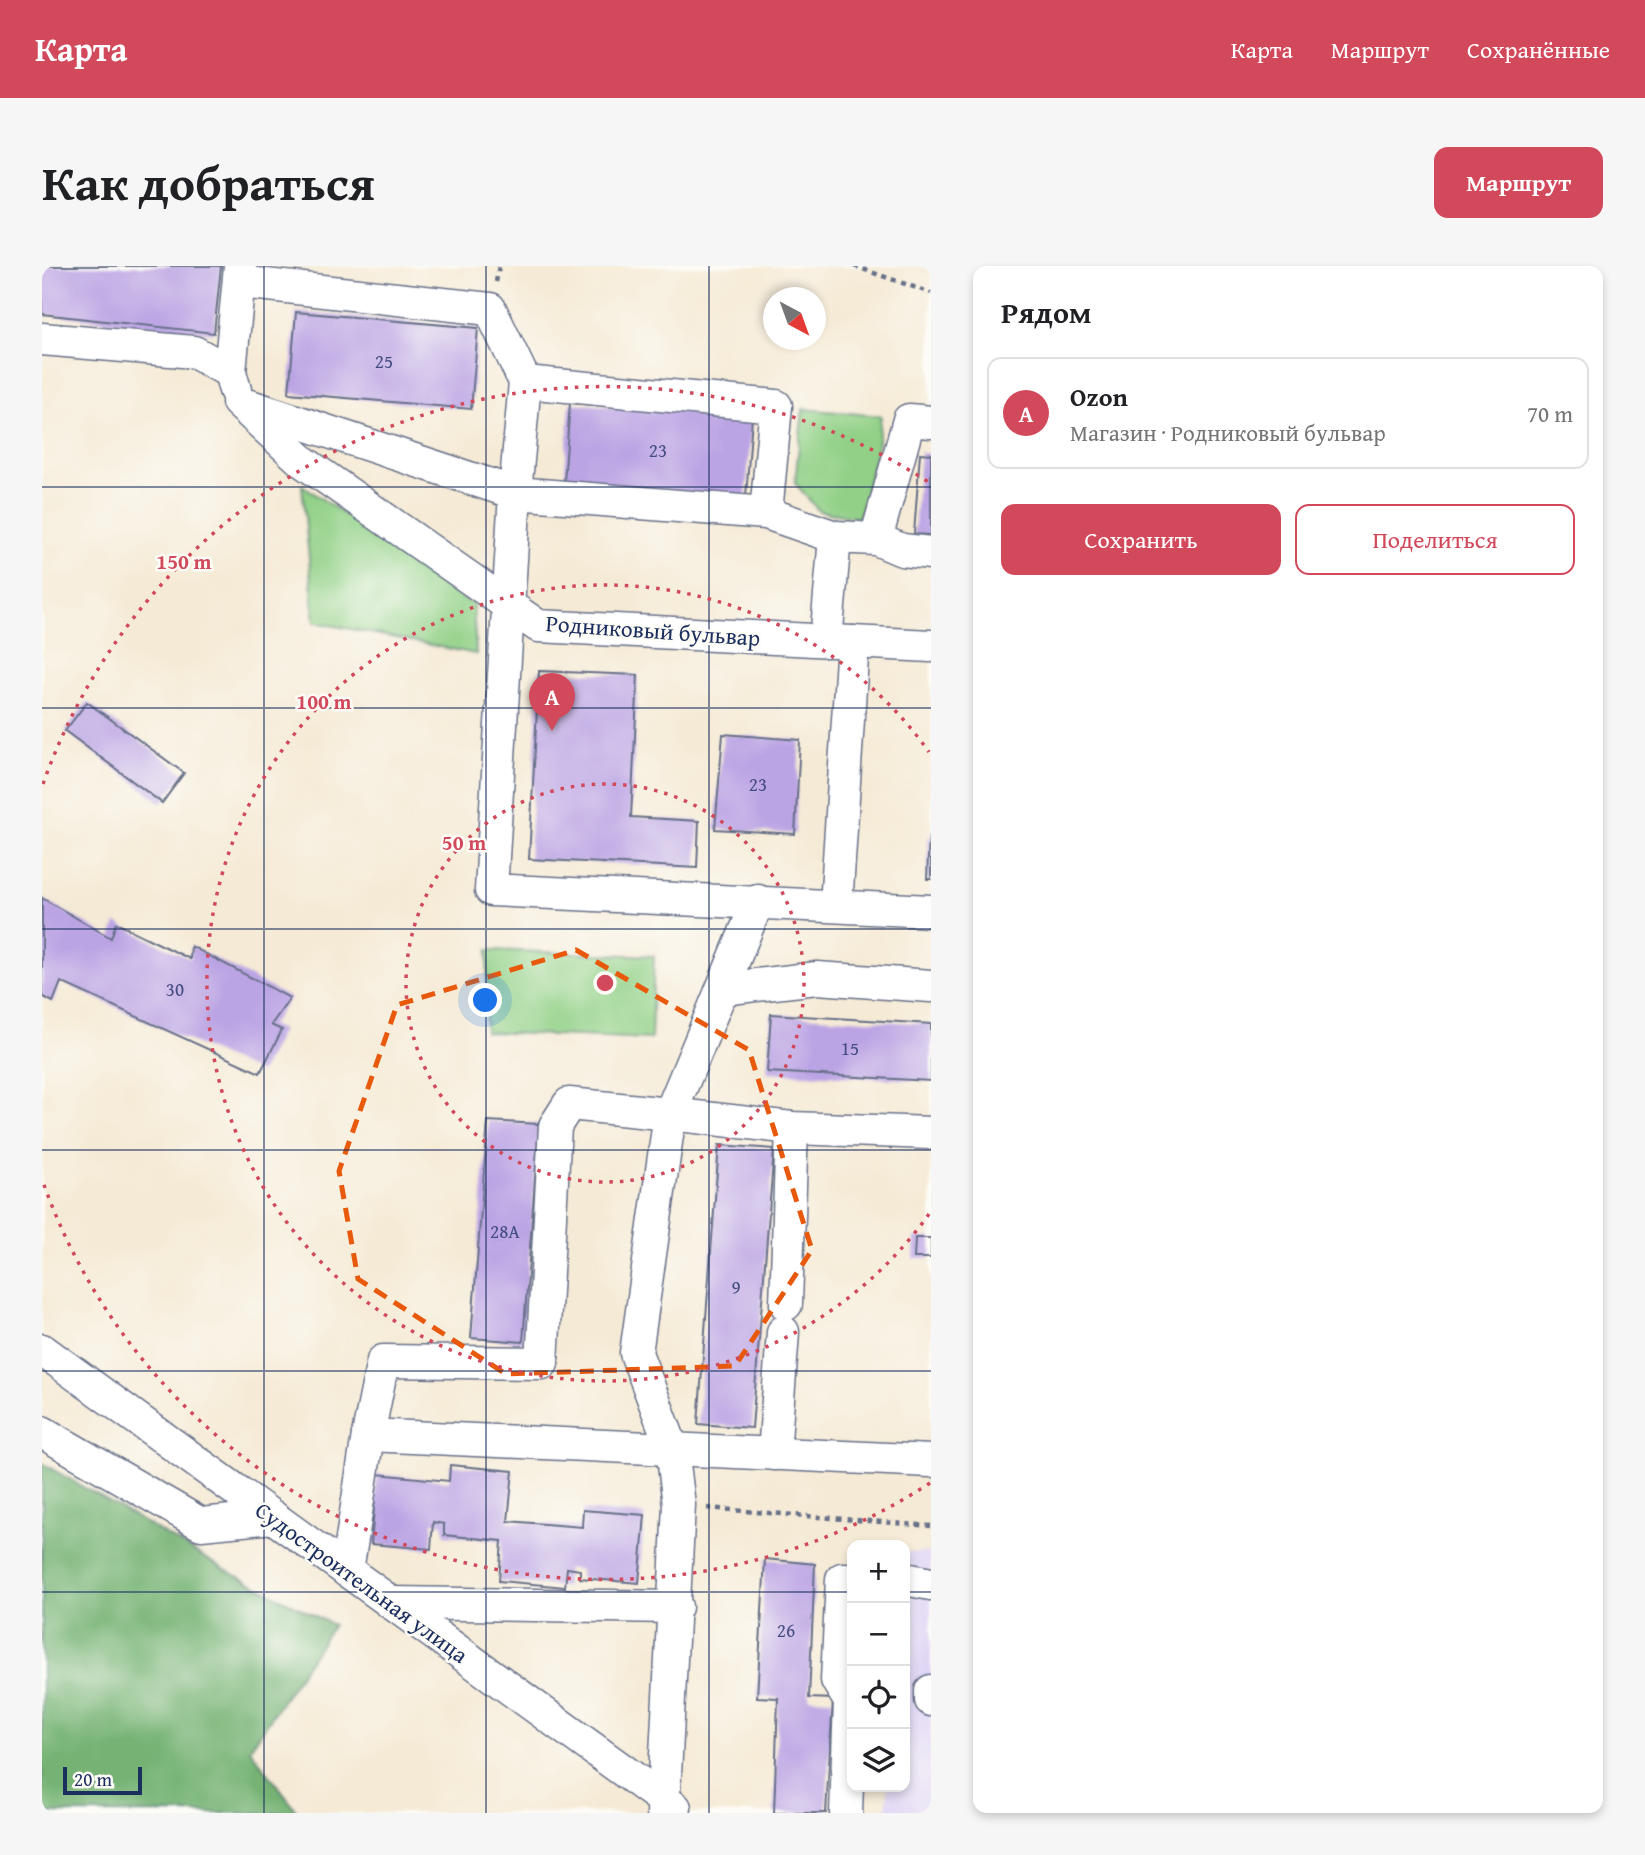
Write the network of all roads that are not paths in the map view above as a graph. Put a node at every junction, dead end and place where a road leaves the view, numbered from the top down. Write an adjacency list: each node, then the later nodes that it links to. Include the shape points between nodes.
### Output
1 (239, 274): 3 (street); 4 (street, via 490,309)
2 (42, 339): 3 (street, via 194,352)
3 (230, 372): 5 (street)
4 (525, 382): 7 (street); 8 (street, via 776,406)
5 (238, 402): 7 (street); 12 (street, Родниковый бульвар, via 302,461)
6 (931, 422): 10 (street, via 909,420)
7 (515, 493): 8 (street); 12 (street)
8 (766, 513): 9 (street)
9 (835, 537): 10 (street); 13 (street)
10 (876, 539): 11 (street, via 902,550)
11 (931, 553)
12 (509, 605): 13 (street, Родниковый бульвар, via 538,626); 15 (street, via 491,890)
13 (840, 641): 14 (street, Родниковый бульвар); 16 (street)
14 (931, 646)
15 (758, 901): 16 (street); 19 (street)
16 (836, 906): 17 (street)
17 (931, 911)
18 (931, 986): 19 (street, via 817,978)
19 (722, 989): 20 (street)
20 (670, 1114): 21 (street); 25 (street, via 569,1104 555,1126 542,1363 383,1361); 26 (street, via 636,1353)
21 (792, 1128): 22 (street); 27 (street)
22 (931, 1133)
23 (42, 1350): 29 (street, Судостроительная улица)
24 (42, 1432): 29 (street, via 201,1524)
25 (368, 1435): 26 (street); 30 (street)
26 (672, 1448): 27 (street); 35 (street, via 679,1506)
27 (774, 1454): 28 (street)
28 (931, 1461)
29 (273, 1517): 30 (street, Судостроительная улица)
30 (347, 1571): 34 (street, Судостроительная улица)
31 (847, 1579): 39 (street, via 842,1579 836,1681 850,1701)
32 (910, 1580): 33 (street)
33 (931, 1584)
34 (391, 1603): 35 (street); 38 (street, Судостроительная улица)
35 (676, 1607): 38 (street)
36 (931, 1691): 37 (street)
37 (931, 1700)
38 (669, 1808)
39 (846, 1813)

